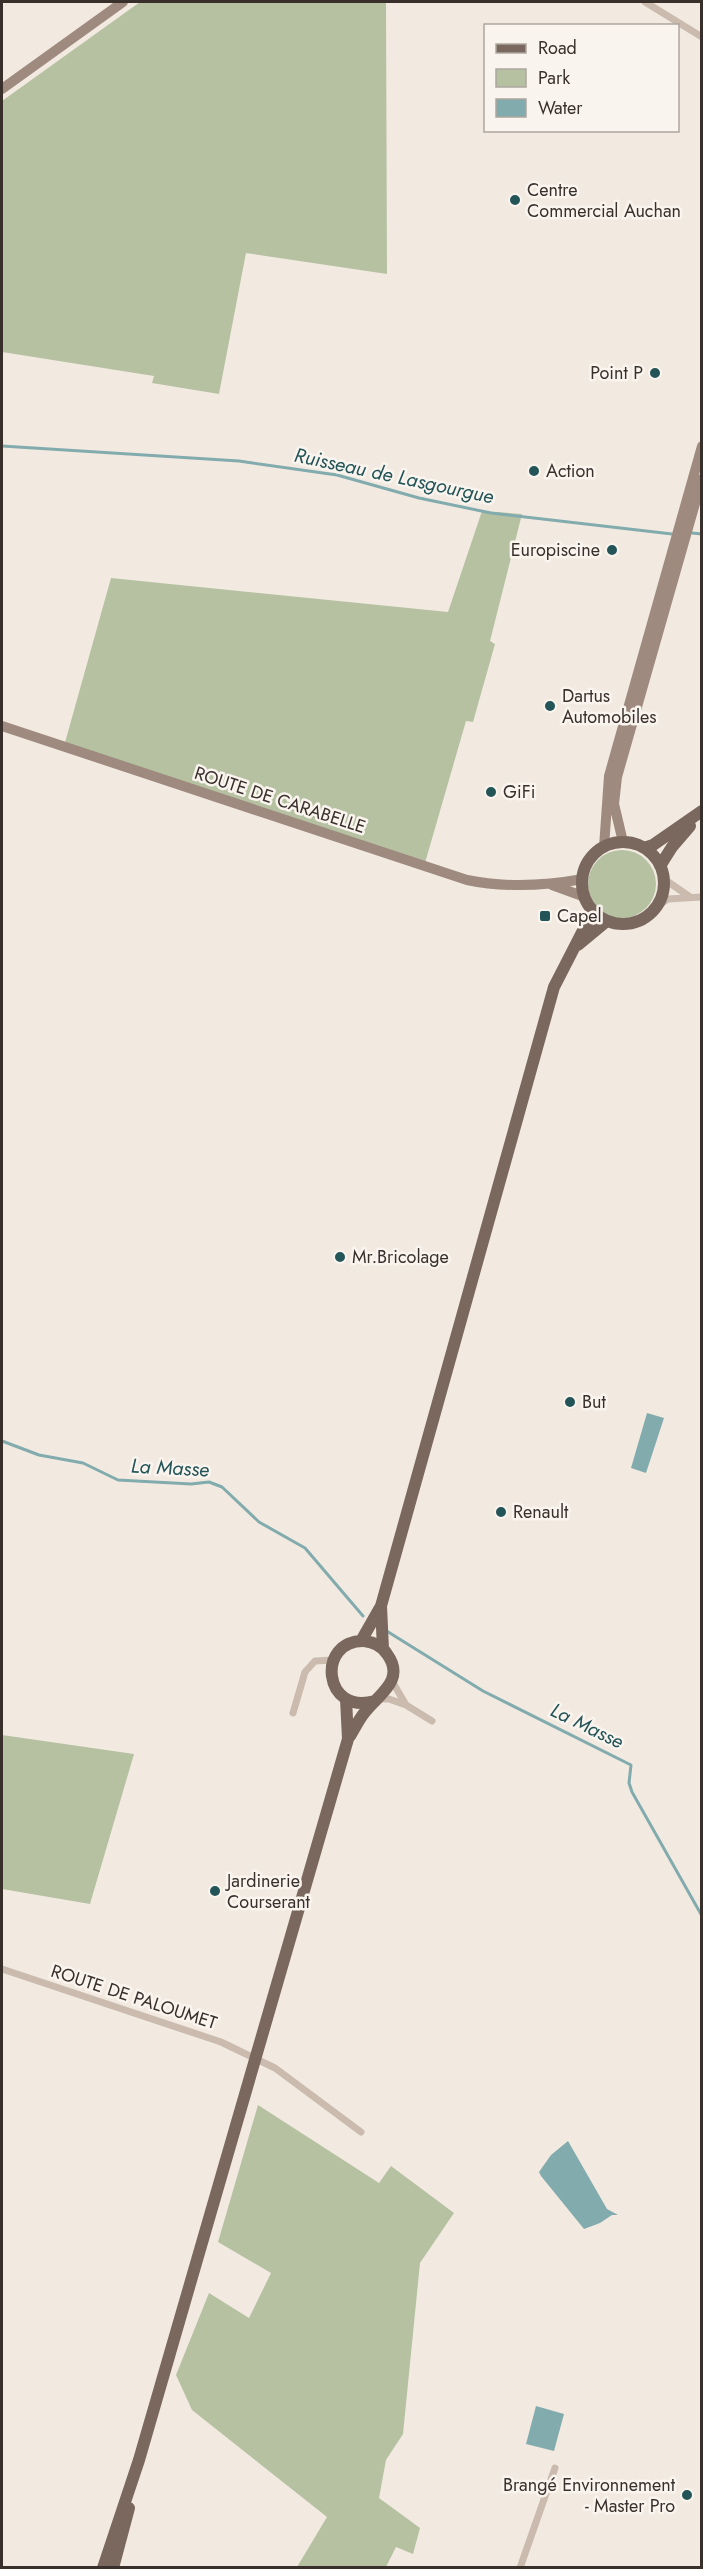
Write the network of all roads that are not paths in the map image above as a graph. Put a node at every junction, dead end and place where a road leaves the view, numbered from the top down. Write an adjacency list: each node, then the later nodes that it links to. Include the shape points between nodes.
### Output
1 (123, 2): 4 (street)
2 (645, 2): 3 (street)
3 (702, 37)
4 (2, 89)
5 (702, 446): 10 (street, via 609,776)
6 (702, 479): 9 (street, via 617,777 614,804)
7 (2, 726): 15 (street, ROUTE DE CARABELLE, via 467,880 515,886)
8 (702, 812): 11 (main road); 12 (main road)
9 (623, 842): 10 (main road); 11 (main road)
10 (604, 847): 13 (main road, via 594,855)
11 (644, 848): 12 (main road)
12 (660, 866): 14 (main road)
13 (583, 879): 15 (street, ROUTE DE CARABELLE); 16 (main road)
14 (664, 879): 17 (street); 19 (main road)
15 (552, 885): 16 (street, ROUTE DE CARABELLE)
16 (585, 897): 20 (main road)
17 (690, 897): 18 (street); 19 (street, via 668,899)
18 (702, 897)
19 (657, 906): 21 (main road, via 635,923)
20 (593, 911): 21 (main road); 22 (main road)
21 (607, 921): 22 (main road)
22 (573, 950): 23 (main road, via 551,998)
23 (381, 1606): 24 (main road); 25 (main road)
24 (361, 1641): 25 (main road); 26 (main road, via 344,1647)
25 (383, 1649): 27 (main road, via 392,1664)
26 (333, 1660): 28 (main road, via 332,1679); 31 (street, via 315,1661 305,1672)
27 (392, 1681): 29 (main road); 30 (street)
28 (346, 1699): 29 (main road, via 358,1703); 33 (main road)
29 (376, 1700): 30 (street, via 389,1699); 33 (main road)
30 (406, 1705): 32 (street)
31 (293, 1713)
32 (432, 1721)
33 (348, 1739): 35 (main road)
34 (2, 1969): 35 (street, ROUTE DE PALOUMET)
35 (255, 2057): 36 (street, ROUTE DE PALOUMET, via 275,2067); 37 (main road)
36 (361, 2132)
37 (139, 2460): 39 (main road); 40 (main road)
38 (555, 2468): 41 (street)
39 (104, 2568)
40 (113, 2568)
41 (520, 2568)

